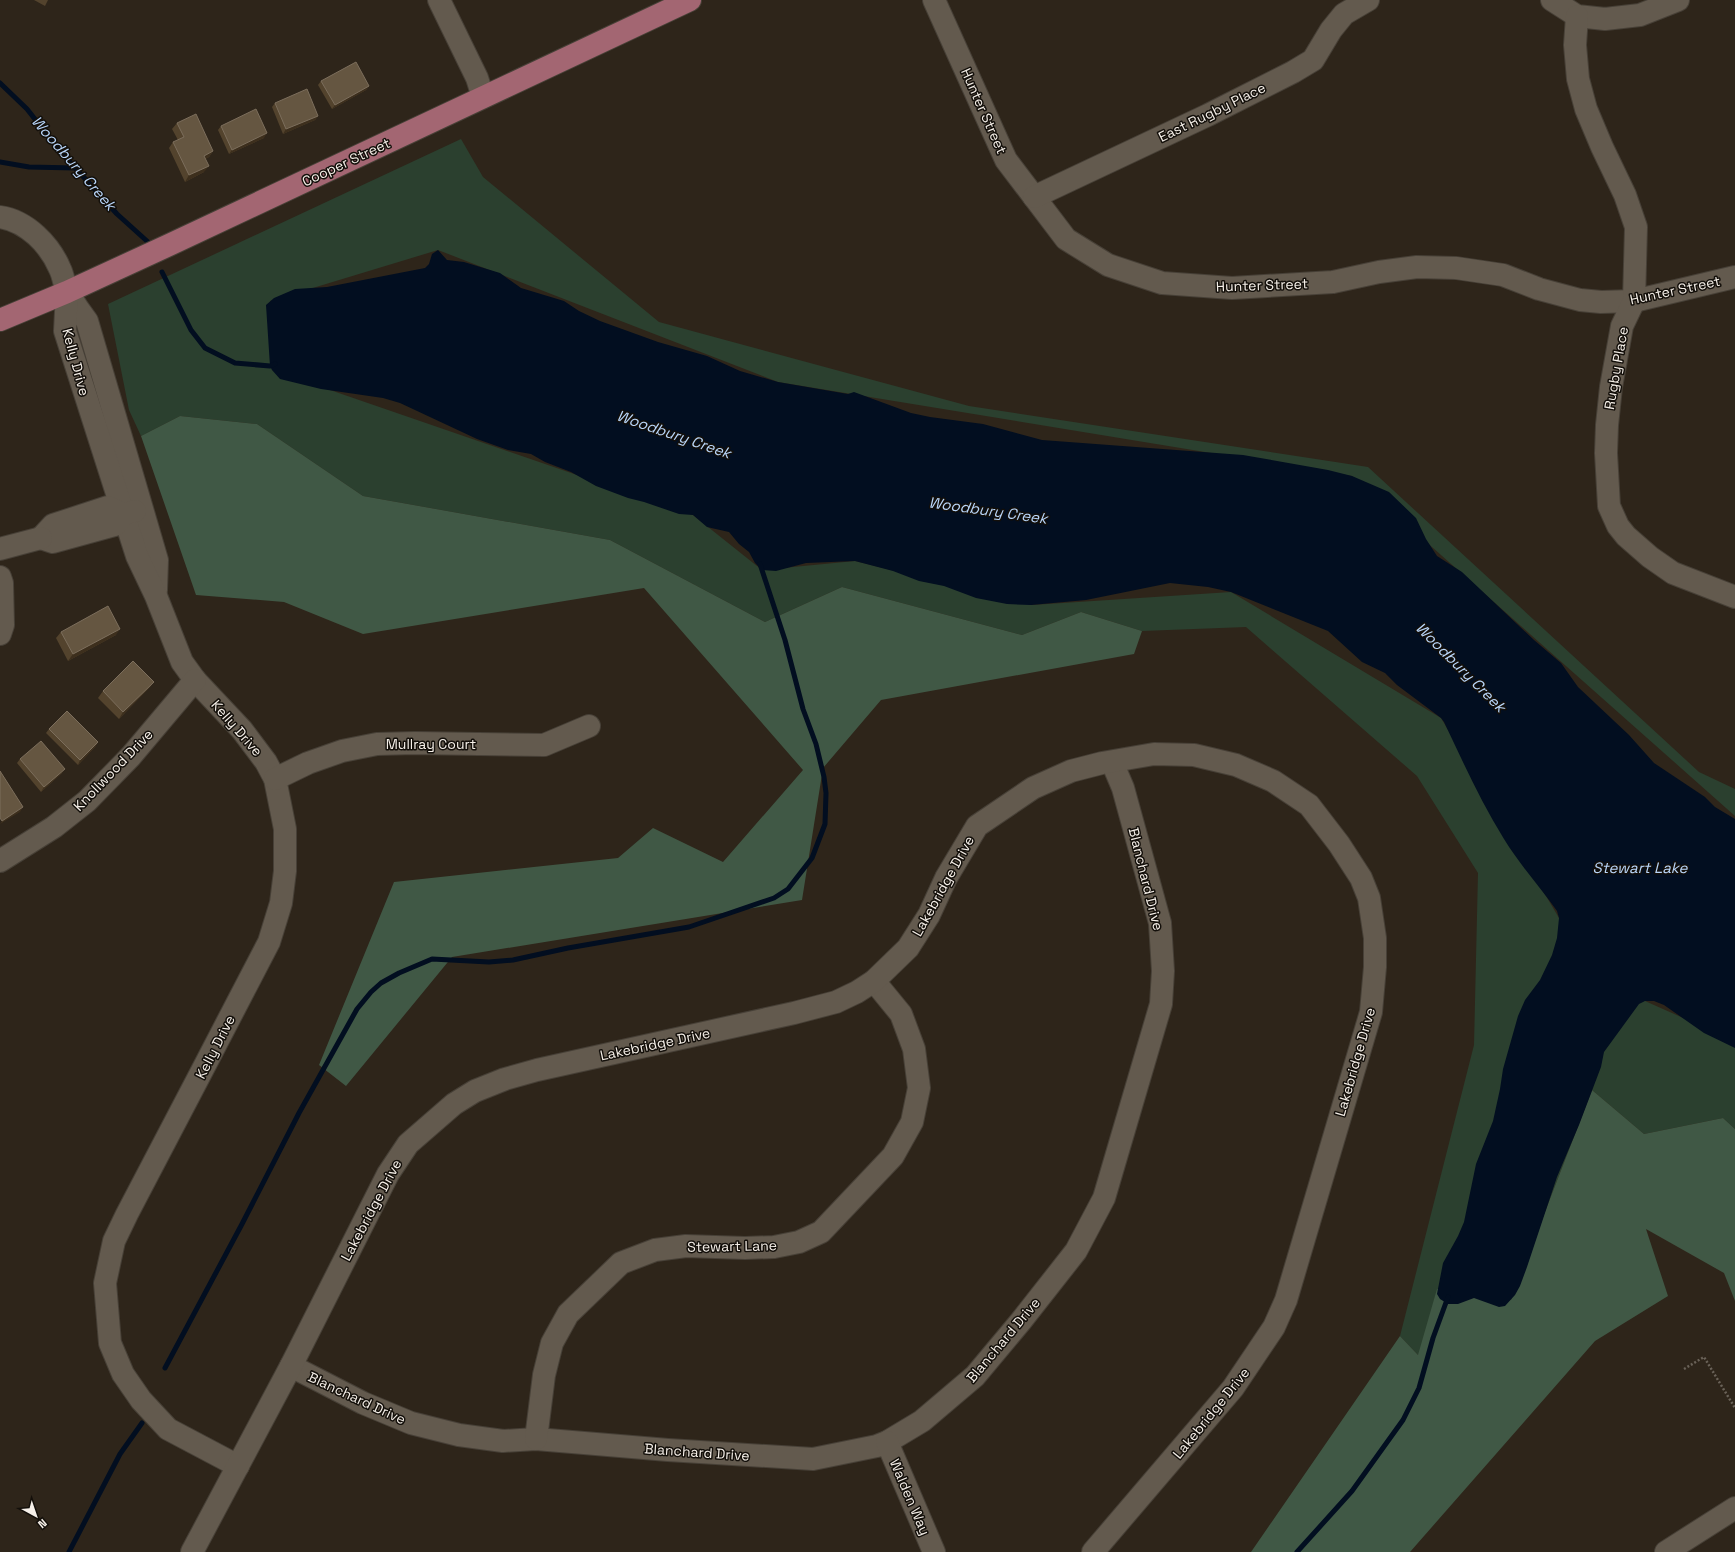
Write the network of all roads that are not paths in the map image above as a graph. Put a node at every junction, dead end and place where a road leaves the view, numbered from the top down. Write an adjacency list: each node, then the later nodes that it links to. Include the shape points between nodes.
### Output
1 (438, 0): 8 (street, via 477,78)
2 (934, 0): 9 (street, Hunter Street, via 1006,160)
3 (1368, 0): 9 (street, East Rugby Place, via 1344,14 1313,60 1294,72)
4 (1552, 0): 7 (street)
5 (1678, 0): 7 (street, via 1640,14 1605,19)
6 (687, 1): 8 (main road, Cooper Street)
7 (1577, 16): 13 (street, Rugby Place, via 1575,45 1578,79 1586,109 1625,195 1636,227)
8 (483, 98): 12 (main road, Cooper Street)
9 (1034, 197): 13 (street, Hunter Street, via 1066,239 1108,265 1162,283 1232,288 1333,282 1416,267 1456,268 1503,275 1539,289 1580,300)
10 (0, 218): 12 (street, Kelly Drive, via 6,218 27,228 44,242 60,269)
11 (1735, 278): 13 (street, Hunter Street)
12 (67, 292): 14 (main road, Cooper Street); 15 (street, Kelly Drive, via 65,331)
13 (1634, 301): 18 (street, Rugby Place, via 1622,326 1612,387 1606,453 1609,506 1618,526 1626,536 1650,557 1673,573)
14 (0, 320)
15 (133, 511): 16 (street, via 108,507 53,525 41,538); 20 (street, Kelly Drive, via 137,556 182,662)
16 (0, 549)
17 (0, 577): 19 (street, via 3,625)
18 (1735, 597)
19 (0, 634)
20 (196, 680): 23 (street, Kelly Drive, via 242,730 266,762); 24 (street, Knollwood Drive, via 131,756 86,801 54,827)
21 (589, 726): 23 (street, Mullray Court, via 544,745 377,744 342,751 308,763)
22 (1112, 762): 25 (street, Lakebridge Drive, via 1071,771 1033,788 977,826 946,878 929,915 908,948); 28 (street, Blanchard Drive, via 1123,788 1160,923 1163,971 1161,1004 1104,1198 1076,1251 975,1376 922,1422); 33 (street, Lakebridge Drive, via 1154,754 1194,754 1236,765 1273,781 1309,805 1339,844 1369,898 1375,938 1375,968 1371,1012 1286,1300 1274,1327 1234,1388)
23 (275, 779): 29 (street, Kelly Drive, via 285,829 285,871 281,903 268,942 126,1214 114,1241 105,1283 110,1343 124,1374 141,1400 168,1429)
24 (0, 861)
25 (874, 981): 26 (street, Lakebridge Drive, via 836,1002 505,1079 475,1091 454,1104 408,1144 388,1174); 27 (street, Stewart Lane, via 901,1014 914,1049 919,1088 912,1122 893,1156 821,1232 800,1242 774,1247 686,1246 655,1250 621,1263 568,1314 552,1343 544,1376)
26 (291, 1366): 27 (street, Blanchard Drive, via 363,1403 411,1423 459,1435 503,1441); 29 (street, Lakebridge Drive)
27 (536, 1439): 28 (street, Blanchard Drive, via 813,1459 867,1449)
28 (887, 1442): 32 (street, Walden Way)
29 (238, 1466): 31 (street, Lakebridge Drive)
30 (1735, 1508): 34 (street)
31 (192, 1552)
32 (934, 1552)
33 (1093, 1552)
34 (1666, 1552)

